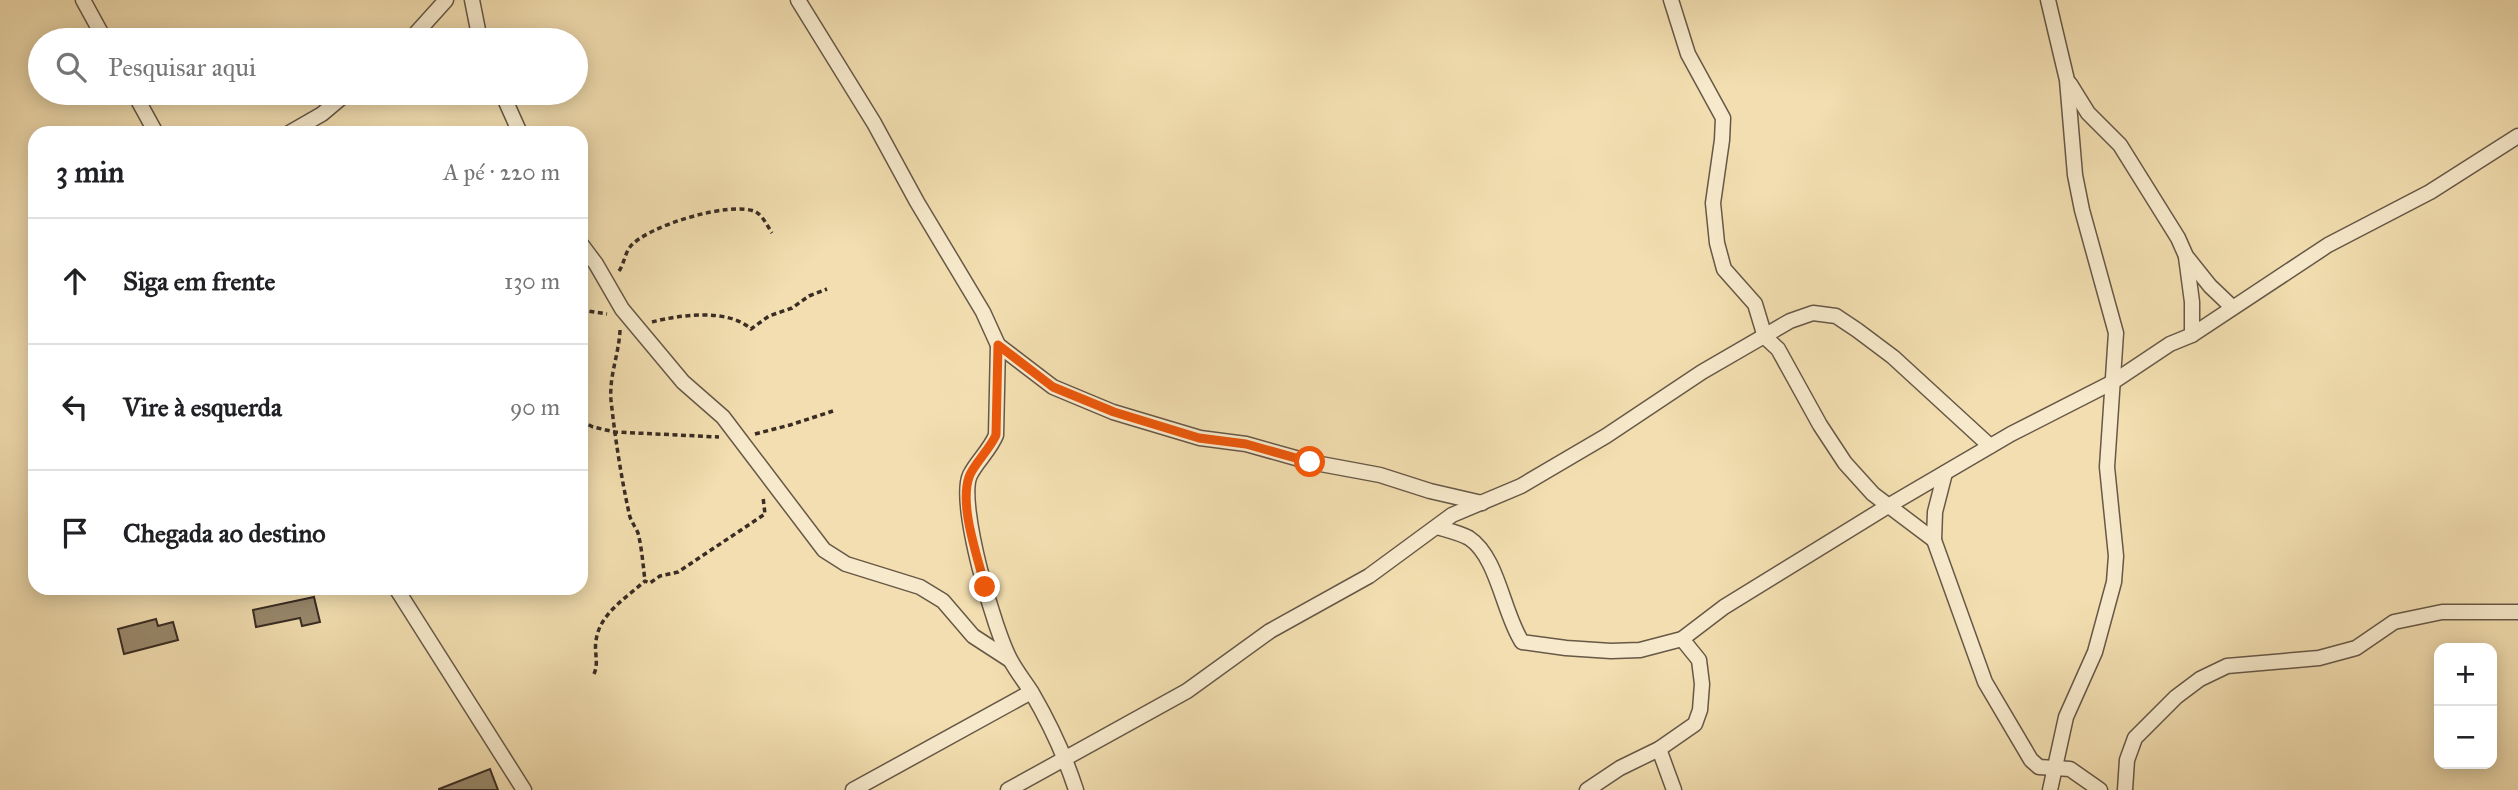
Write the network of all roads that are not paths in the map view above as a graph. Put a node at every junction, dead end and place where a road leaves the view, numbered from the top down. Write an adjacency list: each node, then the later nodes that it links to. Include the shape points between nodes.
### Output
1 (83, 0): 7 (street)
2 (446, 0): 8 (street)
3 (472, 0): 9 (street)
4 (798, 0): 23 (street, via 874,123)
5 (1671, 0): 22 (street, via 1688,54 1723,118 1713,203 1724,269 1755,304)
6 (2048, 0): 10 (street)
7 (98, 28)
8 (421, 28)
9 (478, 28)
10 (2067, 80): 19 (street, via 2088,113 2120,145); 24 (street, via 2075,175 2116,333)
11 (141, 105): 14 (street)
12 (333, 105): 15 (street)
13 (507, 105): 16 (street)
14 (152, 126)
15 (301, 126)
16 (517, 126)
17 (2518, 136): 20 (street, via 2430,192 2328,245)
18 (588, 253): 34 (street, via 629,319 683,382 723,417 824,550 846,564 920,587 943,601 973,636)
19 (2186, 256): 20 (street); 21 (street)
20 (2232, 307): 21 (street)
21 (2192, 335): 24 (street)
22 (1765, 337): 25 (street, via 1812,313 1836,316 1893,357); 27 (street, via 1521,486); 28 (street, via 1778,349 1845,463)
23 (998, 345): 27 (street, via 1053,387 1114,412 1199,438 1246,444); 34 (street, via 996,435 969,476 967,498 985,587)
24 (2113, 382): 25 (street); 38 (street, via 2107,467 2116,556 2114,582 2095,652 2066,717)
25 (1990, 446): 26 (street)
26 (1945, 473): 28 (street); 30 (street, via 1935,512)
27 (1482, 503): 29 (street, via 1452,515)
28 (1888, 506): 30 (street); 33 (street, via 1724,607)
29 (1437, 527): 33 (street, via 1470,539 1491,565 1522,642 1611,651 1640,650); 37 (street, via 1369,576 1270,631 1187,691)
30 (1934, 540): 38 (street, via 1985,682 2031,760 2039,767)
31 (400, 595): 39 (street)
32 (2518, 611): 47 (street, via 2442,612 2394,622 2356,648 2319,658 2227,666 2176,697 2135,738 2127,760)
33 (1682, 639): 36 (street, via 1699,660 1700,710 1695,724)
34 (1010, 660): 35 (street)
35 (1031, 692): 37 (street); 40 (street)
36 (1659, 749): 43 (street); 44 (street)
37 (1066, 758): 41 (street); 42 (street)
38 (2054, 767): 45 (street); 46 (street, via 2070,769)
39 (524, 790)
40 (853, 790)
41 (1008, 790)
42 (1076, 790)
43 (1587, 790)
44 (1674, 790)
45 (2050, 790)
46 (2100, 790)
47 (2125, 790)

